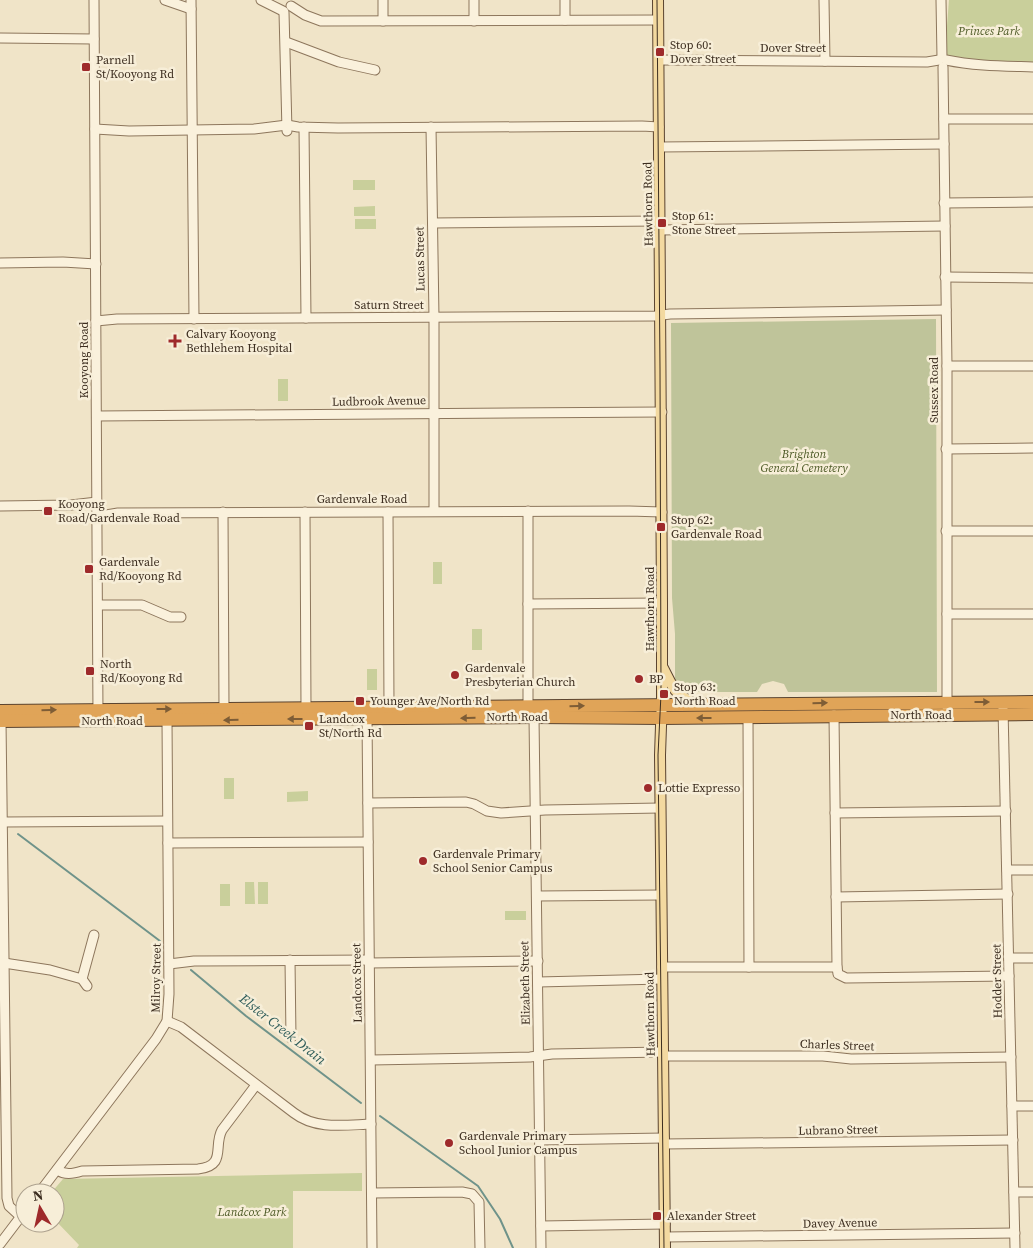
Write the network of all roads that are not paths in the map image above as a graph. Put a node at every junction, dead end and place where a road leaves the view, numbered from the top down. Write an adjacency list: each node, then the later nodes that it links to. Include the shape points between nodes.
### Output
1 (94, 0): 16 (street, Kooyong Road)
2 (165, 0): 10 (street)
3 (383, 0): 15 (street)
4 (474, 0): 12 (street)
5 (565, 0): 13 (street)
6 (658, 0): 14 (main road, Hawthorn Road)
7 (824, 0): 20 (street)
8 (941, 0): 21 (street, Sussex Road)
9 (264, 1): 11 (street)
10 (191, 5): 29 (street)
11 (288, 10): 15 (street, via 321,21); 18 (street)
12 (474, 20): 13 (street); 15 (street)
13 (565, 20): 14 (street)
14 (658, 20): 19 (main road, Hawthorn Road)
15 (383, 21)
16 (94, 37): 17 (street); 31 (street, Kooyong Road)
17 (0, 38)
18 (286, 42): 23 (street, via 339,62); 28 (street)
19 (659, 60): 20 (street, Dover Street); 26 (main road, Hawthorn Road)
20 (825, 61): 21 (street, Dover Street)
21 (943, 62): 22 (street, Dover Street); 24 (street, Sussex Road)
22 (1033, 66)
23 (375, 70)
24 (944, 119): 25 (street); 32 (street, Sussex Road)
25 (1033, 119)
26 (660, 125): 27 (street); 33 (main road, Hawthorn Road)
27 (431, 127): 30 (street); 36 (street, Lucas Street)
28 (287, 128): 29 (street); 30 (street)
29 (192, 129): 31 (street); 45 (street)
30 (304, 130): 46 (street)
31 (95, 131): 39 (street, Kooyong Road)
32 (944, 144): 33 (street); 35 (street, Sussex Road)
33 (660, 148): 37 (main road, Hawthorn Road)
34 (1033, 202): 35 (street)
35 (944, 203): 38 (street, Sussex Road)
36 (432, 223): 37 (street); 47 (street, Lucas Street)
37 (661, 225): 38 (street); 44 (main road, Hawthorn Road)
38 (944, 226): 41 (street, Sussex Road)
39 (96, 262): 40 (street); 48 (street, Kooyong Road)
40 (0, 264)
41 (945, 277): 42 (street); 43 (street, Sussex Road)
42 (1033, 278)
43 (946, 310): 44 (street, Saturn Street); 49 (street, Sussex Road)
44 (662, 315): 47 (street, Saturn Street); 51 (main road, Hawthorn Road)
45 (194, 318): 46 (street, Saturn Street); 48 (street, Saturn Street)
46 (306, 318): 47 (street, Saturn Street)
47 (434, 318): 52 (street, Lucas Street)
48 (96, 319): 53 (street, Kooyong Road)
49 (946, 366): 50 (street); 55 (street, Sussex Road)
50 (1033, 366)
51 (662, 412): 52 (street, Ludbrook Avenue); 58 (main road, Hawthorn Road)
52 (434, 413): 53 (street, Ludbrook Avenue); 59 (street, Lucas Street)
53 (97, 416): 56 (street, Kooyong Road)
54 (1033, 448): 55 (street)
55 (946, 449): 65 (street, Sussex Road)
56 (97, 505): 57 (street); 64 (street, Kooyong Road)
57 (0, 506)
58 (662, 509): 60 (street, Gardenvale Road); 67 (main road, Hawthorn Road)
59 (434, 511): 60 (street, Gardenvale Road); 63 (street, Gardenvale Road)
60 (528, 511): 68 (street, Elizabeth Street)
61 (223, 512): 62 (street, Gardenvale Road); 64 (street, Gardenvale Road, via 118,513 106,515); 82 (street)
62 (305, 512): 63 (street, Gardenvale Road); 79 (street)
63 (388, 512): 78 (street)
64 (98, 522): 69 (street, Kooyong Road)
65 (946, 531): 66 (street); 70 (street, Sussex Road)
66 (1033, 531)
67 (662, 603): 68 (street); 73 (main road, Hawthorn Road)
68 (528, 604): 83 (street, Elizabeth Street)
69 (98, 605): 72 (street, via 142,605 170,617); 86 (street, Kooyong Road)
70 (946, 614): 71 (street); 80 (street, Sussex Road)
71 (1033, 614)
72 (180, 617)
73 (662, 668): 76 (main road, Hawthorn Road); 77 (main road, via 674,690)
74 (1033, 702): 81 (highway, North Road)
75 (622, 704): 76 (highway, North Road); 83 (highway, North Road, one-way to 75); 90 (highway)
76 (662, 704): 77 (highway, North Road); 91 (main road, Hawthorn Road)
77 (696, 704): 80 (highway, North Road, one-way to 80)
78 (388, 707): 79 (highway, North Road); 83 (highway, North Road)
79 (306, 708): 84 (highway, North Road)
80 (947, 708): 81 (highway, North Road); 87 (highway, North Road)
81 (1003, 708): 85 (highway, North Road); 97 (street, Hodder Street)
82 (224, 709): 84 (highway, North Road); 86 (highway, North Road, one-way to 82)
83 (531, 712): 89 (highway, North Road, one-way to 89); 90 (highway, North Road); 96 (street, Elizabeth Street)
84 (265, 714): 89 (highway, North Road, one-way to 84); 93 (highway, North Road, one-way to 93)
85 (1033, 714)
86 (98, 715): 88 (highway, North Road); 93 (highway, North Road)
87 (834, 715): 92 (highway, North Road); 98 (street)
88 (0, 718): 100 (street)
89 (367, 718): 94 (street, Landcox Street)
90 (622, 718): 91 (highway, North Road)
91 (661, 718): 92 (highway, North Road, one-way to 91); 95 (main road, Hawthorn Road)
92 (748, 718): 118 (street)
93 (167, 720): 99 (street, Milroy Street)
94 (368, 803): 96 (street, via 466,802 491,812); 101 (street, Landcox Street)
95 (660, 808): 96 (street); 106 (main road, Hawthorn Road)
96 (536, 811): 107 (street, Elizabeth Street)
97 (1006, 811): 98 (street); 103 (street, Hodder Street)
98 (835, 813): 108 (street)
99 (167, 821): 100 (street); 102 (street, Milroy Street)
100 (3, 822): 109 (street)
101 (368, 842): 102 (street); 116 (street, Landcox Street)
102 (168, 843): 115 (street, Milroy Street)
103 (1007, 870): 104 (street); 105 (street, Hodder Street)
104 (1033, 870)
105 (1008, 894): 108 (street); 111 (street, Hodder Street)
106 (661, 895): 107 (street); 120 (main road, Hawthorn Road)
107 (537, 896): 114 (street, Elizabeth Street)
108 (836, 896): 119 (street)
109 (2, 916): 117 (street)
110 (94, 935): 117 (street, via 85,983 50,970)
111 (1009, 958): 112 (street); 121 (street, Hodder Street)
112 (1033, 958)
113 (290, 960): 115 (street); 116 (street); 126 (street)
114 (538, 960): 116 (street); 123 (street, Elizabeth Street)
115 (169, 961): 125 (street, Milroy Street)
116 (369, 961): 130 (street, Landcox Street)
117 (4, 963): 124 (street)
118 (749, 967): 119 (street); 120 (street)
119 (837, 967): 121 (street, via 838,974 846,978)
120 (662, 968): 122 (main road, Hawthorn Road)
121 (1009, 976): 129 (street, Hodder Street)
122 (662, 979): 123 (street); 127 (main road, Hawthorn Road)
123 (538, 982): 128 (street, Elizabeth Street)
124 (2, 984): 131 (street)
125 (167, 1021): 132 (street, via 180,1027); 139 (street, Milroy Street)
126 (290, 1038)
127 (662, 1054): 128 (street, Charles Street); 129 (street, Charles Street, via 851,1059); 138 (main road, Hawthorn Road)
128 (539, 1056): 130 (street, Charles Street); 136 (street, Elizabeth Street)
129 (1011, 1057): 133 (street, Hodder Street)
130 (370, 1060): 135 (street, Landcox Street)
131 (3, 1080): 140 (street)
132 (256, 1085): 135 (street, via 306,1121 330,1125); 139 (street, via 222,1130 218,1154 207,1167 82,1172)
133 (1012, 1106): 134 (street); 137 (street, Hodder Street)
134 (1033, 1106)
135 (371, 1124): 144 (street, Landcox Street)
136 (540, 1140): 138 (street, Lubrano Street); 148 (street, Elizabeth Street)
137 (1013, 1140): 138 (street, Lubrano Street); 142 (street, Hodder Street)
138 (664, 1141): 147 (main road, Hawthorn Road)
139 (60, 1166): 141 (street, Milroy Street)
140 (4, 1176): 145 (street, via 7,1201)
141 (47, 1183)
142 (1014, 1192): 143 (street); 149 (street, Hodder Street)
143 (1033, 1192)
144 (372, 1194): 152 (street, Landcox Street); 153 (street, via 472,1194 479,1202)
145 (15, 1209)
146 (15, 1224): 151 (street)
147 (664, 1224): 148 (street); 150 (main road, Hawthorn Road)
148 (541, 1226): 154 (street, Elizabeth Street)
149 (1015, 1233): 150 (street, Davey Avenue); 155 (street, Hodder Street)
150 (665, 1243)
151 (0, 1244)
152 (372, 1248)
153 (480, 1248)
154 (541, 1248)
155 (1015, 1248)

